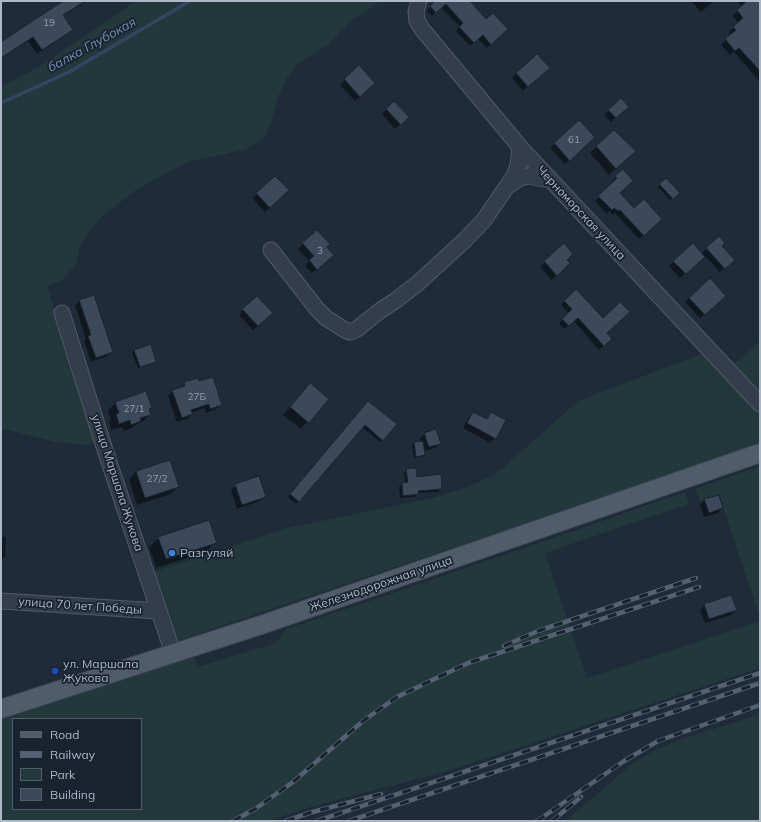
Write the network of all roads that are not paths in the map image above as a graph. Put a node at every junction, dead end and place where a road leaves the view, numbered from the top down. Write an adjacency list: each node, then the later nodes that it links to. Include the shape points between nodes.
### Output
1 (418, 6): 2 (street, Черноморская улица, via 417,20 422,29)
2 (520, 147): 3 (street, Черноморская улица); 4 (street, via 518,166)
3 (550, 180): 4 (street, via 528,176); 7 (street, Черноморская улица)
4 (508, 186): 5 (street, via 484,220 464,240 404,294 350,332 338,327 317,309)
5 (272, 250)
6 (62, 313): 10 (street, улица Маршала Жукова)
7 (760, 404)
8 (760, 453): 11 (main road, Железнодорожная улица)
9 (1, 601): 10 (street, улица 70 лет Победы)
10 (159, 611): 11 (street, улица Маршала Жукова)
11 (173, 653): 12 (main road, Железнодорожная улица)
12 (1, 709)

